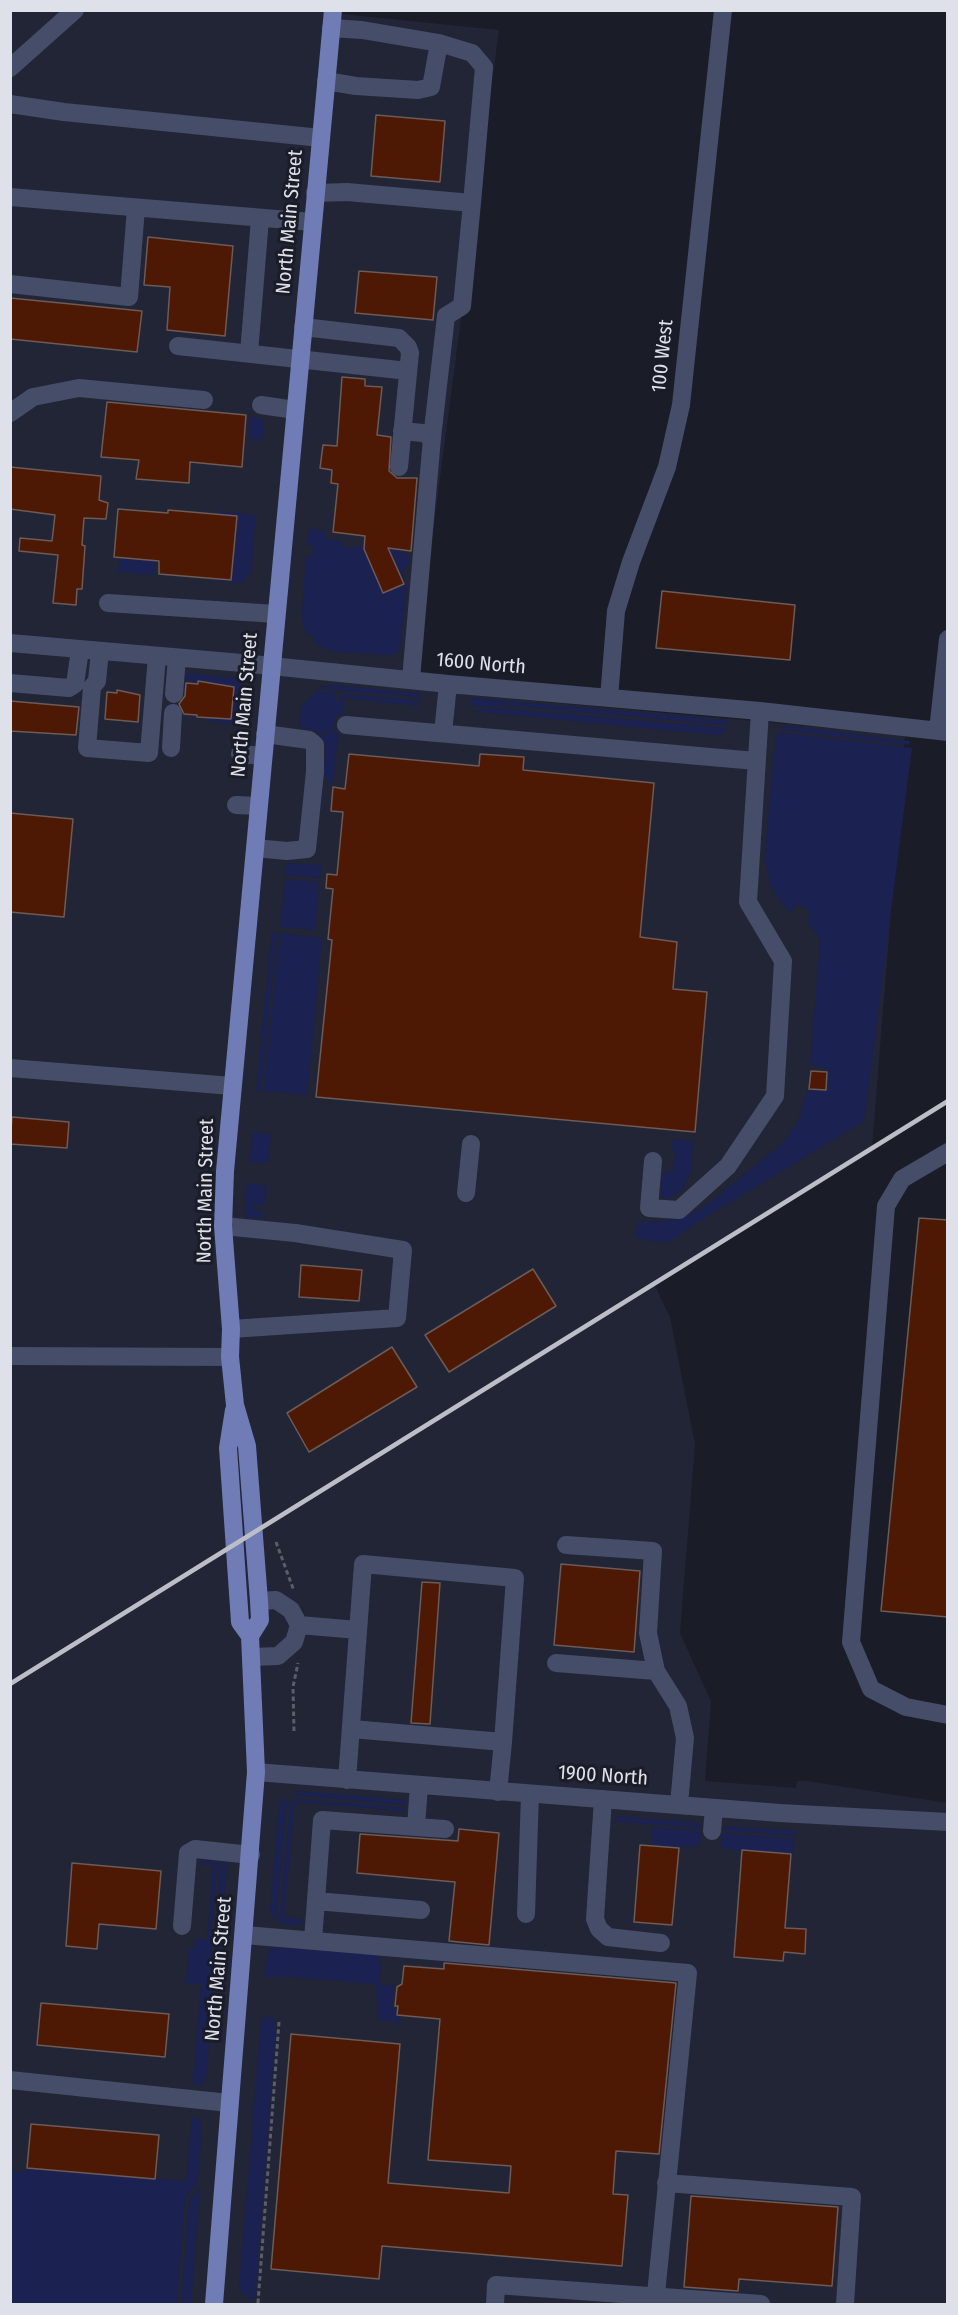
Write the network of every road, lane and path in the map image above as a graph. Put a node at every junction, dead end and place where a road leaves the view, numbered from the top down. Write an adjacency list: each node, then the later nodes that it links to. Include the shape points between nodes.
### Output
1 (75, 10): 5 (street)
2 (723, 10): 42 (street, 100 West, via 681,405 667,467 616,610)
3 (332, 19): 4 (street, via 362,30); 6 (main road, North Main Street)
4 (440, 43): 6 (street, via 431,87 418,90); 11 (street, via 472,53 484,67)
5 (10, 68)
6 (326, 81): 8 (main road, North Main Street)
7 (10, 104): 8 (street)
8 (321, 138): 9 (main road, North Main Street)
9 (315, 193): 11 (street, via 347,192); 14 (main road, North Main Street)
10 (10, 197): 12 (street)
11 (472, 203): 26 (street, via 462,306 446,316)
12 (136, 208): 13 (street); 15 (street, via 129,297)
13 (260, 219): 14 (street); 18 (street)
14 (313, 222): 16 (main road, North Main Street)
15 (10, 284)
16 (303, 327): 19 (main road, North Main Street); 20 (street, via 399,338 408,347)
17 (178, 346): 18 (street)
18 (249, 353): 19 (street)
19 (300, 359): 20 (street); 23 (main road, North Main Street)
20 (408, 371): 25 (street)
21 (204, 400): 24 (street, via 79,388 33,397)
22 (261, 405): 23 (street)
23 (295, 410): 29 (main road, North Main Street)
24 (10, 413)
25 (402, 431): 26 (street); 27 (street)
26 (432, 438): 38 (street)
27 (399, 467)
28 (108, 603): 29 (street)
29 (276, 614): 36 (main road, North Main Street)
30 (948, 639): 37 (street)
31 (10, 644): 32 (street, 1600 North)
32 (80, 650): 33 (street, 1600 North); 39 (street, via 75,684 69,688)
33 (99, 651): 34 (street, 1600 North); 34 (street, via 87,748 149,753)
34 (157, 656): 35 (street, 1600 North)
35 (177, 658): 36 (street, 1600 North); 41 (street)
36 (272, 666): 38 (street, 1600 North); 48 (main road, North Main Street)
37 (946, 675): 46 (street)
38 (411, 680): 40 (street, 1600 North)
39 (10, 683)
40 (448, 684): 42 (street, 1600 North); 47 (street)
41 (174, 694)
42 (609, 698): 43 (street, 1600 North)
43 (760, 711): 46 (street, 1600 North); 52 (street)
44 (173, 713): 49 (street)
45 (346, 725): 47 (street)
46 (943, 731)
47 (443, 733): 52 (street)
48 (266, 734): 51 (main road, North Main Street); 55 (street, via 309,740 315,746 315,772 307,849)
49 (171, 748)
50 (240, 754): 51 (street)
51 (263, 756): 54 (main road, North Main Street)
52 (756, 761): 60 (street, via 748,902 783,961 775,1096 728,1166 679,1210 649,1208)
53 (236, 805): 54 (street)
54 (258, 806): 55 (main road, North Main Street)
55 (255, 848): 57 (main road, North Main Street)
56 (10, 1068): 57 (street)
57 (232, 1086): 62 (main road, North Main Street)
58 (471, 1144): 61 (street)
59 (948, 1152): 75 (street, via 902,1179 886,1206 850,1642 871,1689 906,1707)
60 (653, 1161)
61 (466, 1193)
62 (223, 1226): 63 (main road, North Main Street); 63 (street, via 403,1250 397,1318)
63 (231, 1329): 65 (main road, North Main Street)
64 (10, 1356): 65 (street)
65 (230, 1357): 66 (main road, North Main Street)
66 (235, 1405): 68 (main road, North Main Street, via 247,1446); 71 (main road, North Main Street, via 228,1449 240,1622)
67 (566, 1545): 74 (street, via 653,1551 648,1634)
68 (259, 1600): 69 (street, via 276,1600 291,1610); 71 (main road, North Main Street, via 260,1620)
69 (299, 1625): 70 (street); 72 (street, via 294,1642 278,1656)
70 (358, 1630): 76 (street); 77 (street, via 363,1564 515,1578)
71 (250, 1636): 72 (main road, North Main Street)
72 (252, 1657): 78 (main road, North Main Street)
73 (556, 1663): 74 (street)
74 (656, 1671): 84 (street, via 678,1706 685,1738)
75 (948, 1715)
76 (352, 1729): 77 (street); 79 (street)
77 (503, 1742): 81 (street)
78 (256, 1772): 79 (street, 1900 North); 90 (main road, North Main Street)
79 (347, 1780): 80 (street, 1900 North)
80 (419, 1785): 81 (street, 1900 North); 87 (street)
81 (498, 1792): 82 (street, 1900 North)
82 (530, 1794): 83 (street, 1900 North); 93 (street)
83 (603, 1799): 84 (street, 1900 North); 97 (street, via 595,1919 599,1929 608,1937)
84 (679, 1804): 85 (street, 1900 North)
85 (714, 1808): 86 (street, 1900 North); 89 (street)
86 (948, 1822)
87 (416, 1827): 88 (street); 91 (street, via 322,1820)
88 (445, 1829)
89 (712, 1831)
90 (251, 1855): 94 (street, via 195,1849 188,1853); 95 (main road, North Main Street)
91 (316, 1901): 92 (street); 96 (street)
92 (421, 1910)
93 (526, 1914)
94 (182, 1926)
95 (245, 1935): 96 (street); 100 (main road, North Main Street)
96 (313, 1940): 101 (street, via 688,1973)
97 (661, 1942)
98 (279, 2022): 103 (path)
99 (10, 2080): 100 (street)
100 (229, 2103): 104 (main road, North Main Street)
101 (666, 2183): 102 (street); 107 (street, via 852,2198)
102 (655, 2301): 105 (street, via 496,2285); 106 (street)
103 (258, 2302)
104 (214, 2304)
105 (495, 2304)
106 (761, 2304)
107 (845, 2304)

